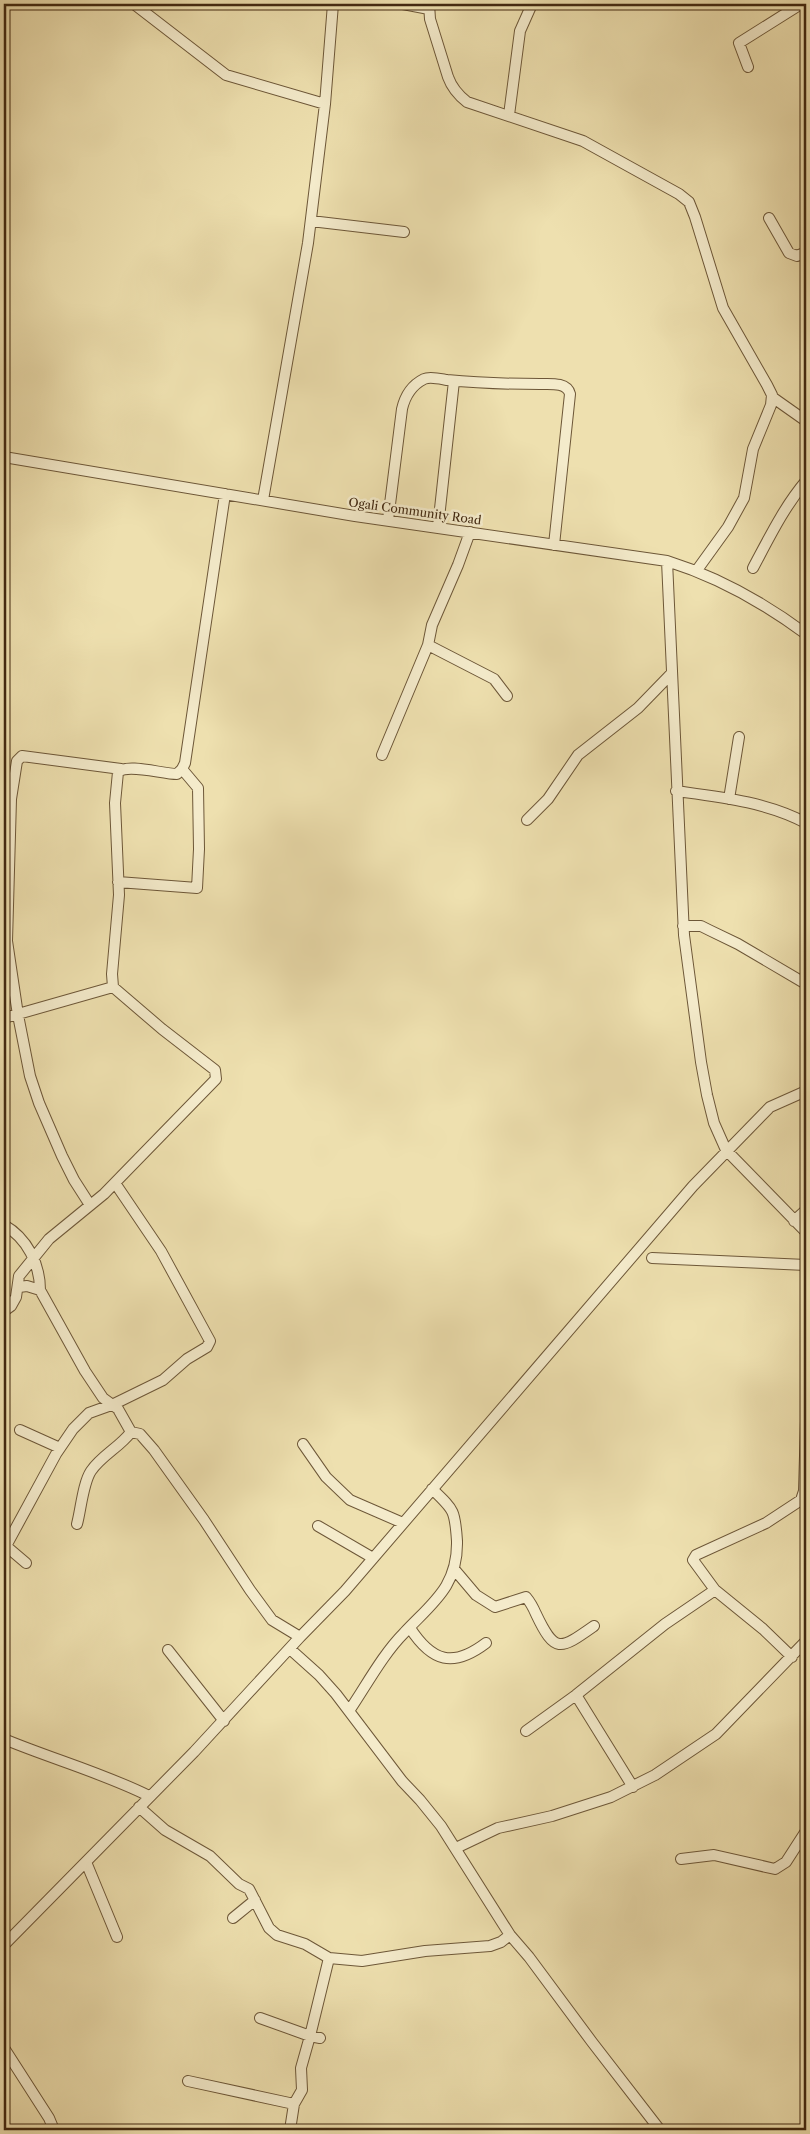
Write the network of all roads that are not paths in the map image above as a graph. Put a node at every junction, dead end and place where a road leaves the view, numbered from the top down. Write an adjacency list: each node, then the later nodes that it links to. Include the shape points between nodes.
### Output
1 (134, 4): 8 (street, via 226,75)
2 (333, 4): 8 (street)
3 (403, 4): 6 (street)
4 (532, 4): 9 (street, via 520,31)
5 (801, 4): 7 (street, via 739,43)
6 (429, 6): 9 (street, via 436,40 456,92 468,102)
7 (748, 67)
8 (325, 104): 11 (street)
9 (510, 115): 15 (street, via 583,141 686,198 723,308)
10 (769, 218): 13 (street, via 789,253 798,256)
11 (311, 220): 12 (street); 20 (street)
12 (404, 232)
13 (806, 252)
14 (454, 381): 21 (street, via 428,378 408,392 402,409); 22 (street); 24 (street, via 552,384 569,390)
15 (772, 397): 16 (street); 27 (street, via 753,449 747,488 741,503)
16 (806, 421)
17 (4, 456): 19 (street, Ogali Community Road)
18 (806, 481): 26 (street, via 775,525)
19 (225, 494): 20 (street, Ogali Community Road); 35 (street)
20 (263, 500): 21 (street, Ogali Community Road)
21 (388, 520): 22 (street, Ogali Community Road)
22 (438, 527): 23 (street, Ogali Community Road)
23 (470, 532): 24 (street, Ogali Community Road); 29 (street, via 438,608)
24 (554, 545): 25 (street, Ogali Community Road)
25 (667, 561): 27 (street, Ogali Community Road); 30 (street)
26 (753, 568)
27 (697, 570): 28 (street, Ogali Community Road, via 756,599)
28 (806, 634)
29 (428, 645): 31 (street, via 494,680); 33 (street)
30 (671, 674): 36 (street); 39 (street, via 638,708 578,755 548,799)
31 (507, 696)
32 (739, 737): 38 (street)
33 (382, 755)
34 (121, 769): 35 (street, via 177,774); 37 (street, via 22,756 17,761); 41 (street, via 115,803)
35 (182, 769): 41 (street, via 198,788 197,888)
36 (676, 791): 38 (street); 42 (street)
37 (7, 799): 45 (street, via 7,941)
38 (729, 799): 40 (street, via 771,809)
39 (527, 820)
40 (806, 823)
41 (118, 882): 44 (street)
42 (683, 926): 43 (street, via 701,926); 48 (street, via 701,1062 714,1123)
43 (806, 984)
44 (114, 987): 45 (street); 49 (street, via 217,1074 216,1079)
45 (18, 1015): 46 (street); 50 (street, via 39,1103 74,1180)
46 (4, 1018)
47 (806, 1091): 48 (street, via 770,1108)
48 (726, 1150): 52 (street); 69 (street)
49 (115, 1184): 50 (street); 63 (street, via 161,1251 210,1341 163,1380)
50 (90, 1204): 56 (street, via 49,1239)
51 (806, 1210): 52 (street)
52 (794, 1221): 54 (street)
53 (4, 1225): 56 (street, via 23,1242)
54 (806, 1232)
55 (652, 1258): 57 (street)
56 (34, 1259): 58 (street, via 19,1276); 59 (street, via 40,1276)
57 (806, 1265)
58 (19, 1286): 59 (street); 60 (street, via 10,1306)
59 (40, 1290): 63 (street, via 85,1371 103,1398)
60 (4, 1311)
61 (806, 1385): 62 (street)
62 (806, 1392)
63 (114, 1404): 66 (street); 68 (street, via 89,1412)
64 (806, 1421): 76 (street, via 801,1500 766,1523 694,1558)
65 (20, 1430): 68 (street)
66 (131, 1432): 71 (street, via 91,1472); 79 (street, via 140,1434 154,1450 272,1620)
67 (303, 1444): 70 (street, via 326,1477 350,1500)
68 (60, 1448): 74 (street, via 6,1546)
69 (432, 1489): 70 (street); 75 (street, via 455,1515 457,1557)
70 (403, 1523): 73 (street)
71 (78, 1524)
72 (318, 1526): 73 (street)
73 (372, 1558): 79 (street)
74 (26, 1563)
75 (454, 1569): 77 (street, via 476,1594 495,1607 526,1597 554,1644 566,1644); 78 (street, via 440,1596)
76 (715, 1590): 84 (street); 85 (street, via 665,1624)
77 (594, 1626)
78 (410, 1628): 81 (street, via 427,1648 446,1660 460,1658); 86 (street, via 394,1645)
79 (300, 1637): 83 (street)
80 (806, 1641): 84 (street)
81 (486, 1643)
82 (168, 1650): 87 (street)
83 (290, 1650): 86 (street, via 319,1675); 87 (street)
84 (792, 1656): 90 (street, via 716,1734)
85 (576, 1695): 88 (street); 90 (street)
86 (349, 1711): 94 (street, via 376,1750)
87 (224, 1721): 91 (street)
88 (526, 1731)
89 (4, 1739): 91 (street)
90 (633, 1787): 94 (street, via 586,1806 498,1828)
91 (150, 1796): 92 (street)
92 (139, 1807): 96 (street); 97 (street, via 165,1830 210,1856 239,1884 249,1889)
93 (806, 1831): 95 (street, via 786,1862 775,1869 714,1855)
94 (456, 1848): 99 (street)
95 (681, 1859)
96 (86, 1862): 100 (street); 101 (street)
97 (255, 1900): 98 (street); 102 (street, via 269,1928 277,1935 304,1944)
98 (233, 1918)
99 (510, 1935): 102 (street, via 490,1946 425,1951 362,1961); 110 (street)
100 (117, 1937)
101 (4, 1945)
102 (329, 1958): 104 (street)
103 (260, 2018): 104 (street)
104 (315, 2037): 107 (street, via 300,2068 302,2090)
105 (4, 2048): 108 (street)
106 (188, 2082): 107 (street)
107 (294, 2104): 109 (street)
108 (54, 2130)
109 (290, 2130)
110 (660, 2130)

